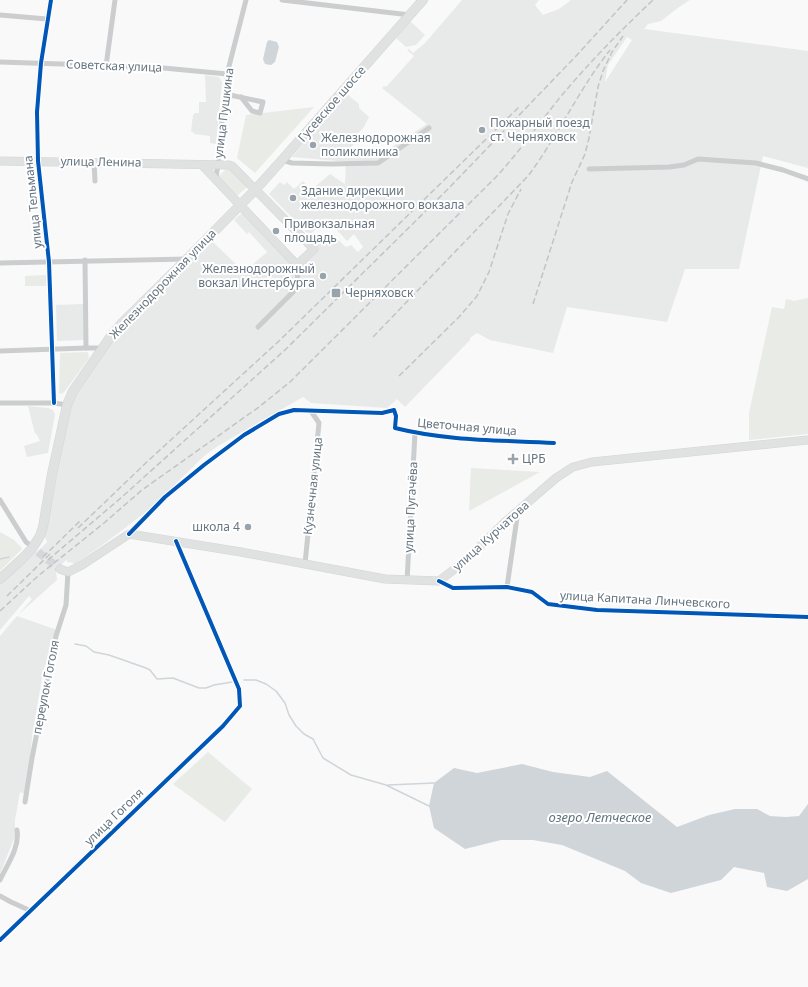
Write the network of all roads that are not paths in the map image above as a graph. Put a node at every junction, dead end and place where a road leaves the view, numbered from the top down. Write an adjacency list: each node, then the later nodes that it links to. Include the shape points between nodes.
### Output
1 (51, 0): 8 (street, улица Тельмана)
2 (115, 0): 11 (street)
3 (246, 0): 12 (street, улица Пушкина)
4 (282, 0): 7 (street)
5 (422, 0): 7 (highway, Гусевское шоссе)
6 (0, 14): 8 (street)
7 (410, 15): 16 (highway, Гусевское шоссе)
8 (47, 19): 10 (street, улица Тельмана)
9 (0, 62): 10 (street, Советская улица)
10 (41, 63): 11 (street, Советская улица); 18 (street, улица Тельмана, via 37,112)
11 (106, 66): 12 (street, Советская улица, via 153,67)
12 (227, 74): 13 (street, улица Пушкина)
13 (225, 94): 14 (street); 21 (street, улица Пушкина)
14 (241, 97)
15 (429, 128): 16 (street, via 378,163 315,164)
16 (282, 160): 26 (highway, Гусевское шоссе)
17 (0, 161): 18 (main road, улица Ленина)
18 (38, 161): 19 (main road, улица Ленина); 31 (street, улица Тельмана)
19 (94, 162): 20 (main road, улица Ленина); 25 (street)
20 (202, 165): 21 (main road, улица Ленина); 24 (main road)
21 (218, 165): 24 (street, улица Пушкина); 26 (main road, улица Ленина, via 235,168)
22 (589, 169): 23 (street, via 669,167 684,165 698,159 756,163)
23 (808, 179)
24 (216, 180): 27 (main road)
25 (95, 181)
26 (256, 189): 27 (highway, Гусевское шоссе); 32 (main road, улица Ленина, via 314,249)
27 (240, 206): 28 (highway, Железнодорожная улица); 32 (main road)
28 (187, 259): 29 (street); 36 (highway, Железнодорожная улица, via 122,323)
29 (85, 260): 31 (street); 34 (street)
30 (0, 263): 31 (street)
31 (50, 264): 35 (street, улица Тельмана)
32 (297, 265): 33 (street, via 298,287)
33 (258, 327)
34 (86, 348): 35 (street); 36 (street)
35 (52, 349): 37 (street); 39 (street, улица Тельмана)
36 (101, 350): 40 (highway, Железнодорожная улица, via 73,391)
37 (0, 351)
38 (0, 403): 39 (street)
39 (54, 403): 40 (street)
40 (67, 405): 49 (highway, Железнодорожная улица, via 43,527)
41 (311, 411): 42 (street, Цветочная улица, via 382,413 394,410 395,428); 47 (street, Цветочная улица, via 294,410 279,414 244,435 171,493); 50 (street, Кузнечная улица, via 319,423)
42 (415, 433): 44 (street, Цветочная улица, via 464,439); 53 (street, улица Пугачёва)
43 (808, 440): 46 (main road, улица Курчатова, via 592,462 572,467)
44 (554, 443)
45 (0, 500): 49 (street, via 26,542)
46 (518, 511): 54 (main road, улица Курчатова, via 465,561); 55 (street)
47 (129, 534): 48 (main road); 51 (main road, via 82,565)
48 (176, 541): 50 (main road); 61 (street, улица Гоголя, via 239,689 240,706 223,726)
49 (35, 550): 52 (highway, Железнодорожная улица)
50 (305, 564): 53 (main road)
51 (64, 570): 57 (street, переулок Гоголя, via 66,605 56,636)
52 (0, 580)
53 (407, 581): 54 (main road)
54 (439, 581): 55 (street, улица Капитана Линчевского, via 453,588)
55 (507, 587): 56 (street, улица Капитана Линчевского, via 532,592 548,604 590,609)
56 (808, 617)
57 (25, 802)
58 (17, 830): 59 (street, via 17,844)
59 (0, 880)
60 (0, 896): 61 (street)
61 (31, 911): 62 (street, улица Гоголя)
62 (0, 940)

